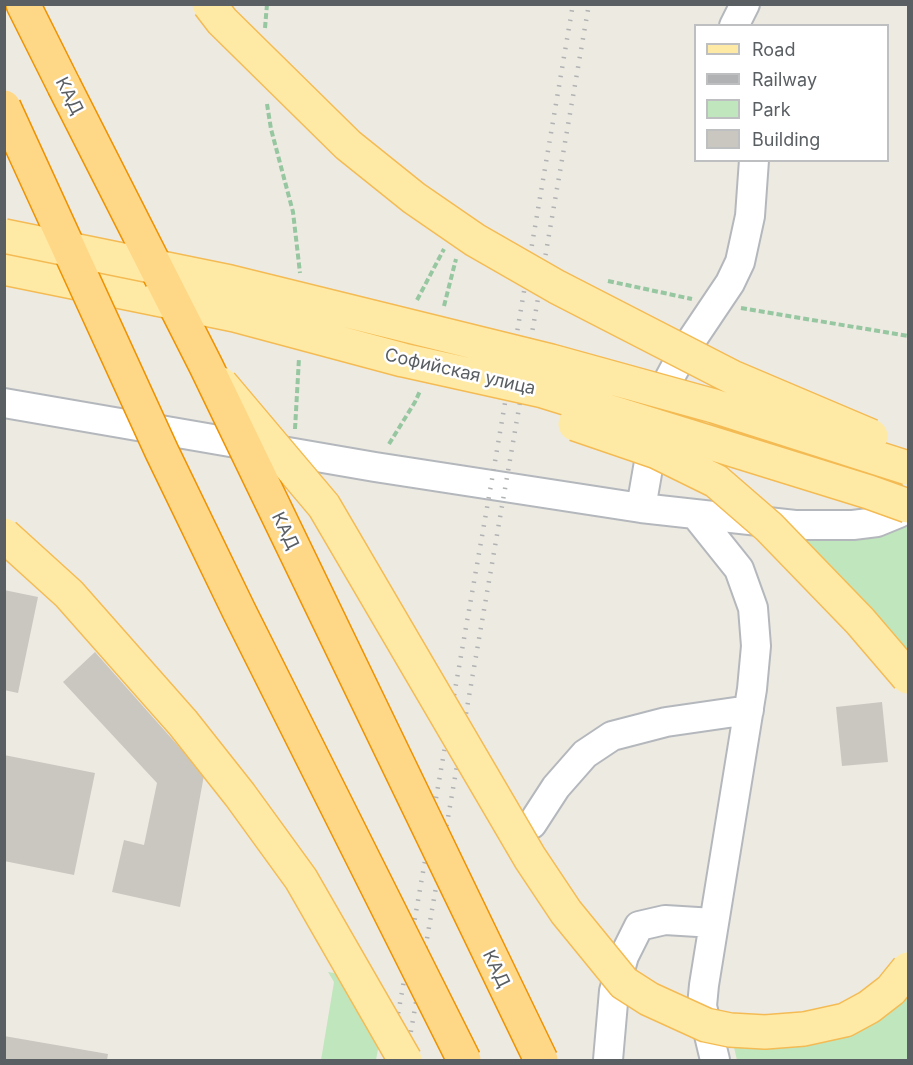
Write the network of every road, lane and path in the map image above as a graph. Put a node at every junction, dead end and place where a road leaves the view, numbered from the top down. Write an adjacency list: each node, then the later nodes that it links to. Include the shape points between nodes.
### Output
1 (23, 4): 21 (highway, КАД, bridge)
2 (208, 4): 23 (main road, bridge, via 348,145 475,240 556,287 732,377)
3 (267, 4): 6 (path)
4 (745, 4): 5 (street)
5 (735, 24)
6 (265, 36)
7 (267, 100): 14 (path, via 293,212)
8 (4, 107): 36 (highway, bridge, via 167,463)
9 (754, 162): 15 (street, via 750,216 740,262)
10 (4, 236): 25 (main road, Софийская улица, bridge, via 230,282 551,362 714,406)
11 (456, 256): 16 (path, via 443,306)
12 (4, 268): 20 (main road, Софийская улица, bridge, via 235,315)
13 (605, 280): 15 (path)
14 (301, 284)
15 (715, 304): 27 (street, via 668,381)
16 (454, 308)
17 (745, 309): 18 (path)
18 (909, 336)
19 (300, 350): 24 (path)
20 (403, 360): 26 (main road, Софийская улица, bridge, via 543,391); 30 (main road, bridge, via 477,393 657,452 716,481 769,527)
21 (206, 366): 34 (main road, bridge, via 324,506 530,858 566,912 624,983 706,1025 765,1032 845,1020 891,990); 37 (highway, КАД, bridge)
22 (4, 403): 24 (street)
23 (909, 452)
24 (293, 454): 27 (street)
25 (909, 468)
26 (909, 505): 28 (street, via 877,522 853,525 795,525)
27 (641, 508): 28 (street)
28 (695, 514): 31 (street, via 739,570 753,608 756,646)
29 (4, 535): 35 (main road, bridge, via 69,594 183,723 240,795 301,879)
30 (909, 677)
31 (749, 710): 32 (street, via 666,722 612,736 585,753); 33 (street)
32 (532, 824)
33 (714, 923): 38 (street, via 664,920 639,926 624,956 614,991); 39 (street, via 702,1006)
34 (909, 969)
35 (405, 1060)
36 (464, 1060)
37 (541, 1060)
38 (608, 1060)
39 (715, 1060)

